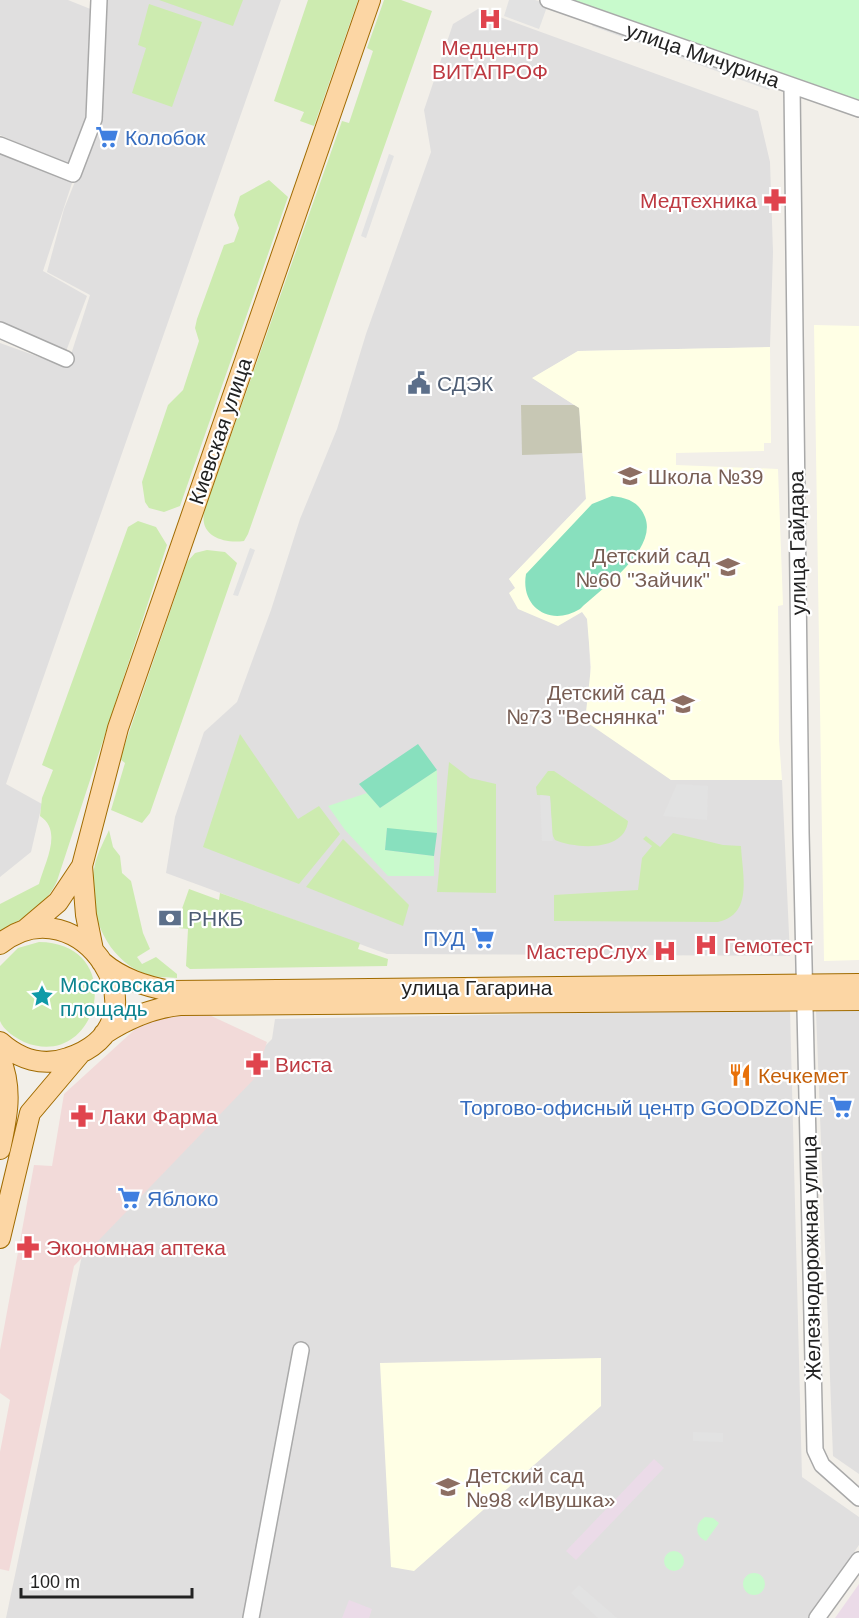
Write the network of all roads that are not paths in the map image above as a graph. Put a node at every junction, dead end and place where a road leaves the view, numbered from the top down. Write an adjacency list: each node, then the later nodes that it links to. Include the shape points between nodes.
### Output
1 (370, 0): 9 (main road, Киевская улица, via 118,729)
2 (548, 0): 4 (street, улица Мичурина)
3 (96, 1): 6 (street, via 94,119 74,174)
4 (792, 86): 5 (street, улица Мичурина); 14 (street, улица Гайдара)
5 (859, 109)
6 (0, 145)
7 (0, 330): 8 (street)
8 (66, 359)
9 (82, 866): 10 (main road, Киевская улица, via 58,902); 12 (main road, Киевская улица, via 86,915)
10 (25, 930): 11 (main road); 12 (main road, via 59,930 75,936)
11 (2, 942)
12 (98, 956): 14 (main road, улица Гагарина, via 114,972 140,984 171,991); 16 (main road, via 111,974 116,999)
13 (859, 984): 14 (main road, улица Гагарина)
14 (804, 992): 15 (main road, улица Гагарина); 16 (main road, улица Гагарина, via 180,1005 160,1007 121,1022); 23 (street, Железнодорожная улица, via 815,1450 822,1465)
15 (859, 1000)
16 (104, 1035): 18 (main road)
17 (0, 1042): 18 (main road, via 12,1052 36,1061 61,1061)
18 (81, 1053): 21 (main road, via 30,1113)
19 (0, 1058): 20 (main road, via 8,1088)
20 (0, 1149)
21 (0, 1238)
22 (301, 1350): 25 (street)
23 (857, 1491)
24 (859, 1560): 26 (street)
25 (251, 1618)
26 (817, 1618)

